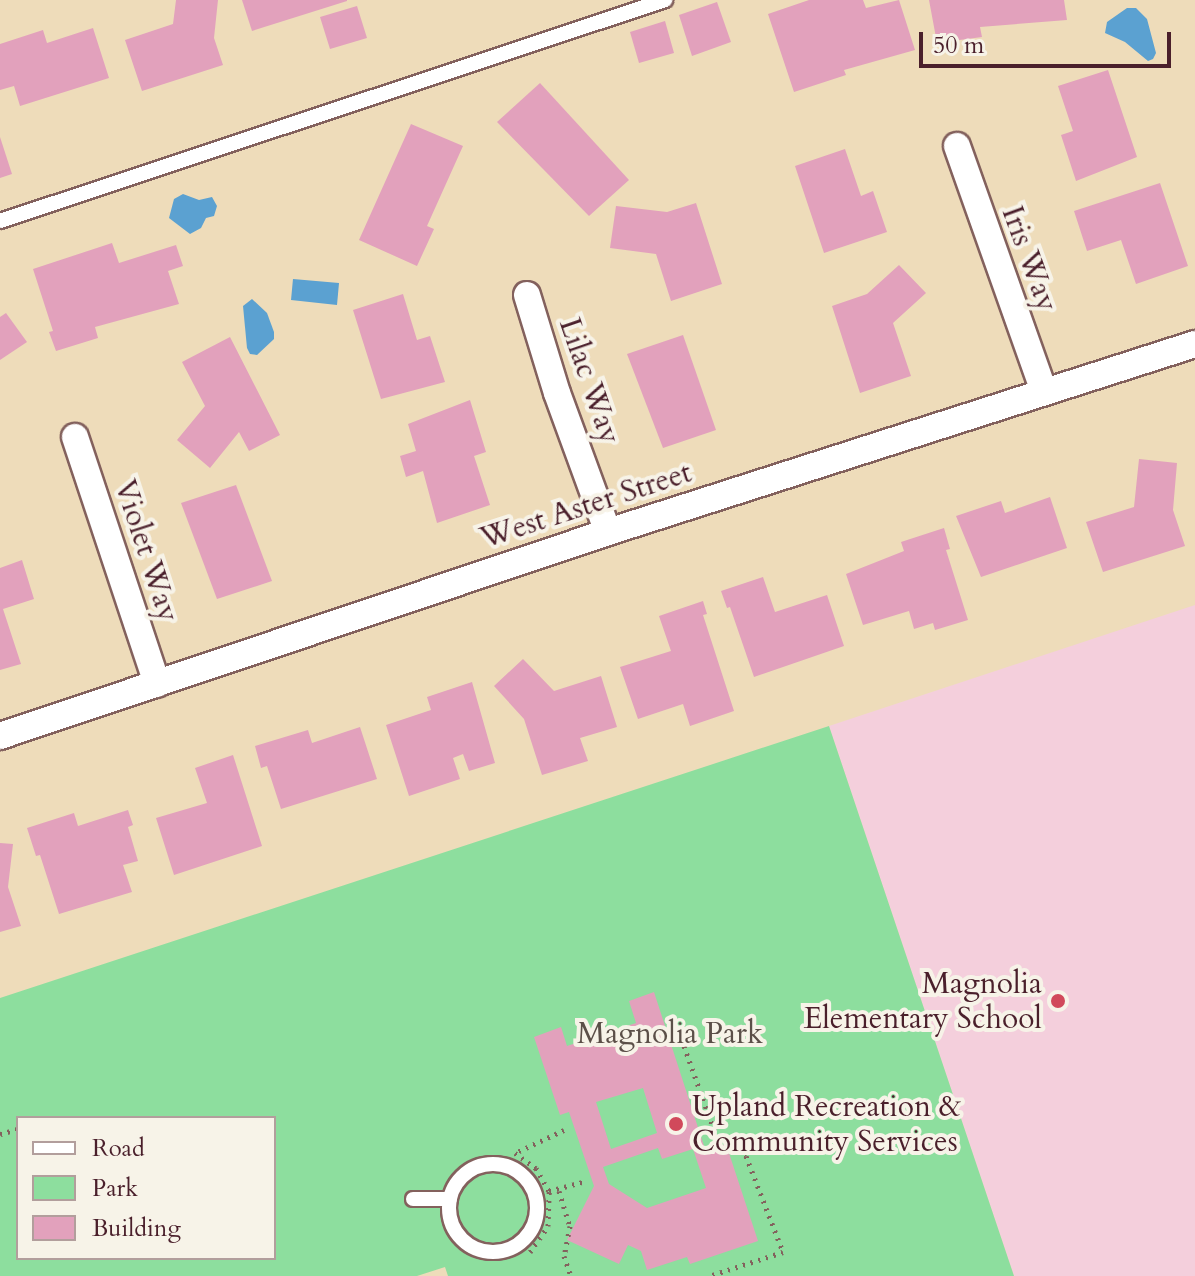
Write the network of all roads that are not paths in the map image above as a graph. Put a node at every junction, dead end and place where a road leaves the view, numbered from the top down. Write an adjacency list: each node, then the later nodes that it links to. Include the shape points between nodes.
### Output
1 (665, 0): 3 (lane)
2 (957, 146): 6 (street, Iris Way)
3 (0, 221)
4 (527, 295): 8 (street, Lilac Way)
5 (1195, 344): 6 (street, West Aster Street)
6 (1044, 392): 8 (street, West Aster Street)
7 (75, 437): 9 (street, Violet Way)
8 (608, 532): 9 (street, West Aster Street)
9 (157, 684): 10 (street, West Aster Street)
10 (0, 736)
11 (413, 1199): 12 (lane)
12 (450, 1199): 12 (lane, via 454,1228 476,1249 506,1250 519,1244 538,1208 529,1182 507,1166 479,1166 466,1173)

